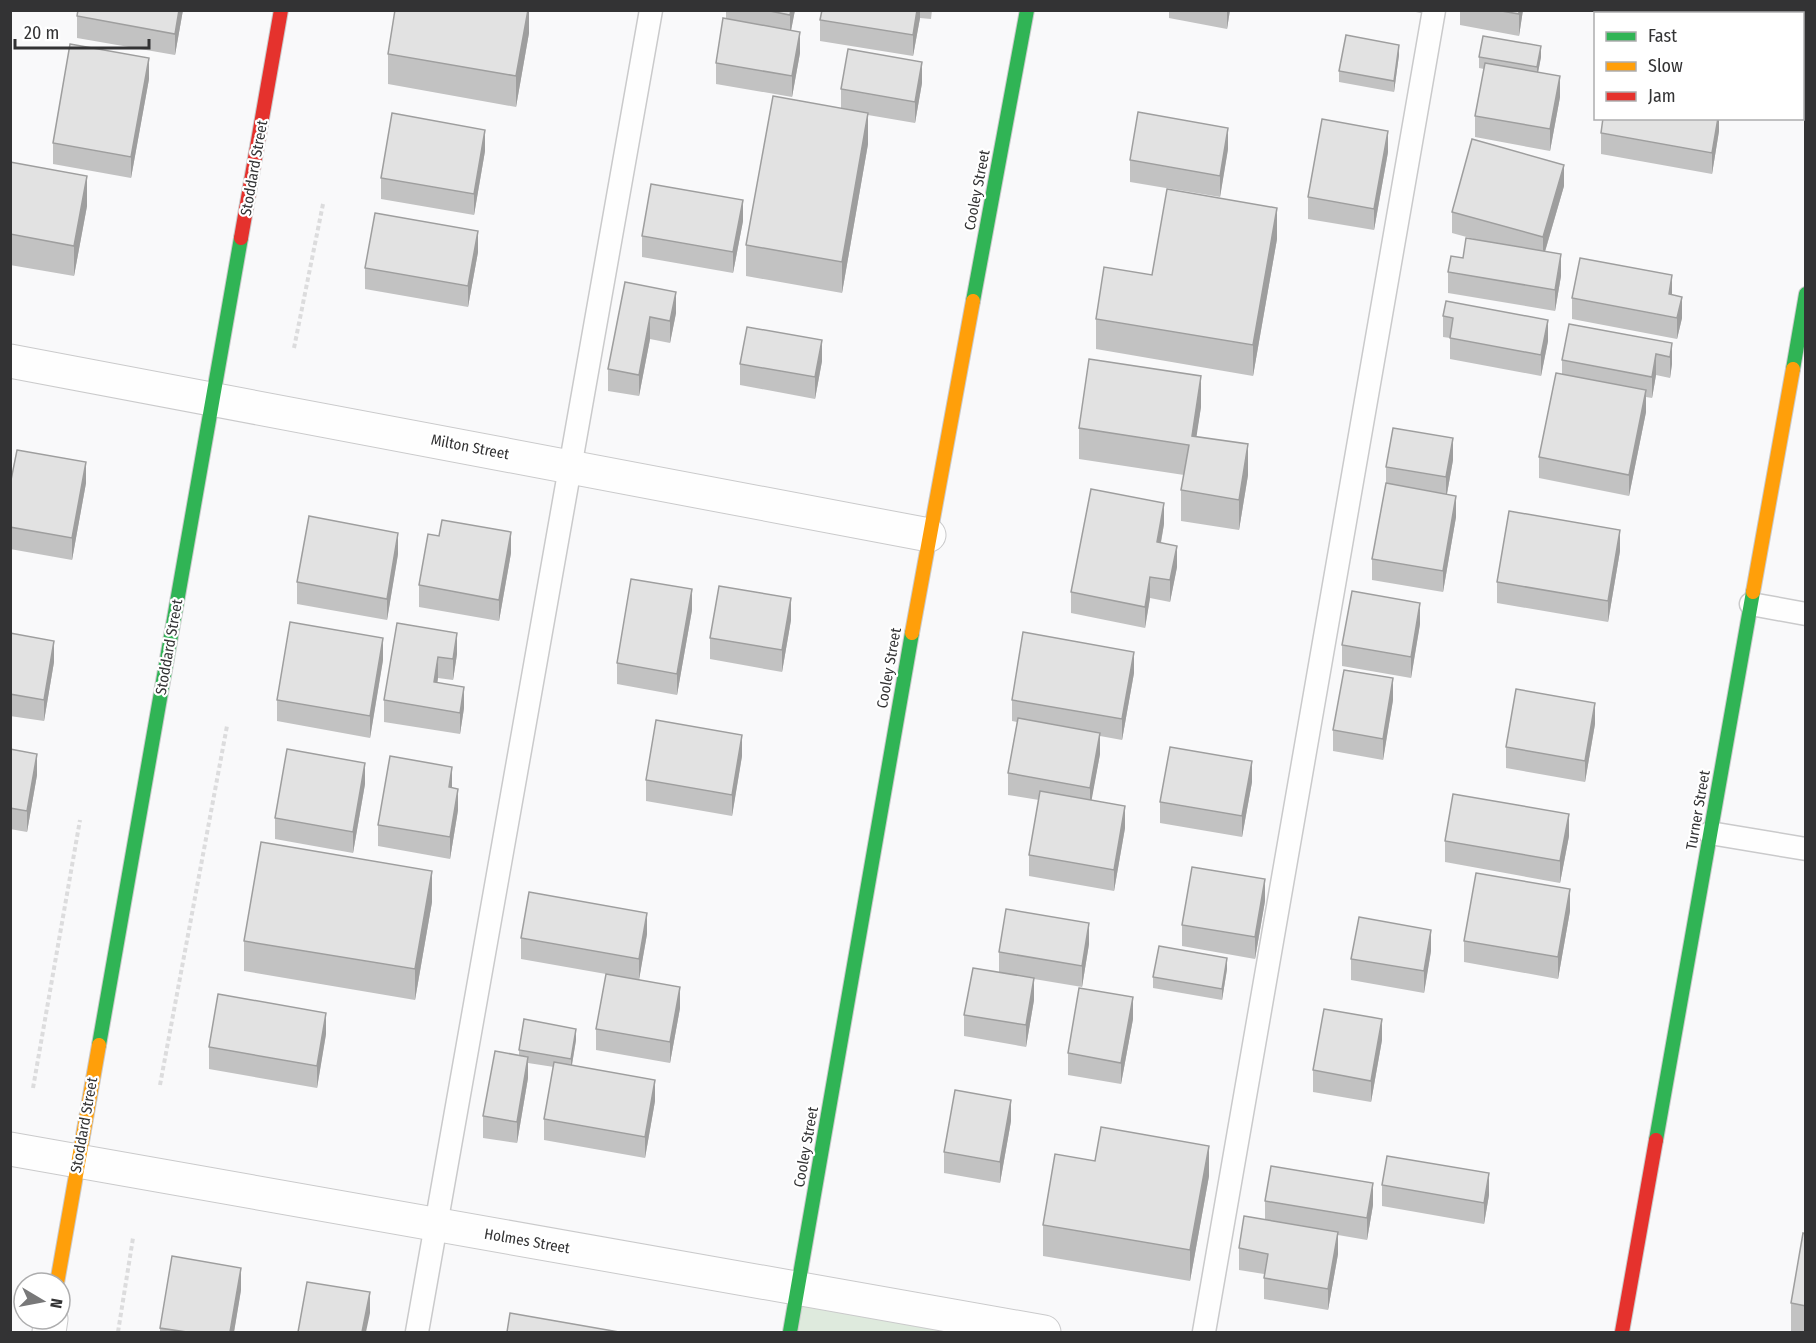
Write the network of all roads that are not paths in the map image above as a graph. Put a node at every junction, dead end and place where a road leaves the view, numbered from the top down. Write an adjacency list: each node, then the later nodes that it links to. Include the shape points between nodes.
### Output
1 (281, 10): 8 (street, Stoddard Street)
2 (651, 10): 9 (lane)
3 (1028, 10): 10 (street, Cooley Street)
4 (1434, 10): 23 (lane)
5 (1806, 294): 7 (street, Turner Street)
6 (10, 361): 8 (street, Milton Street)
7 (1797, 397): 11 (street, Turner Street)
8 (214, 398): 9 (street, Milton Street); 16 (street, Stoddard Street)
9 (571, 466): 10 (street, Milton Street); 17 (lane)
10 (929, 535): 19 (street, Cooley Street)
11 (1751, 604): 12 (lane); 13 (street, Turner Street)
12 (1806, 614)
13 (1710, 833): 14 (lane); 24 (street, Turner Street)
14 (1806, 849)
15 (10, 1149): 16 (street, Holmes Street)
16 (78, 1160): 17 (street, Holmes Street); 18 (street, Stoddard Street)
17 (437, 1225): 19 (street, Holmes Street); 20 (lane)
18 (59, 1271)
19 (798, 1289): 21 (street, Cooley Street); 22 (street, Holmes Street)
20 (417, 1332)
21 (790, 1332)
22 (1044, 1332)
23 (1204, 1332)
24 (1622, 1332)

